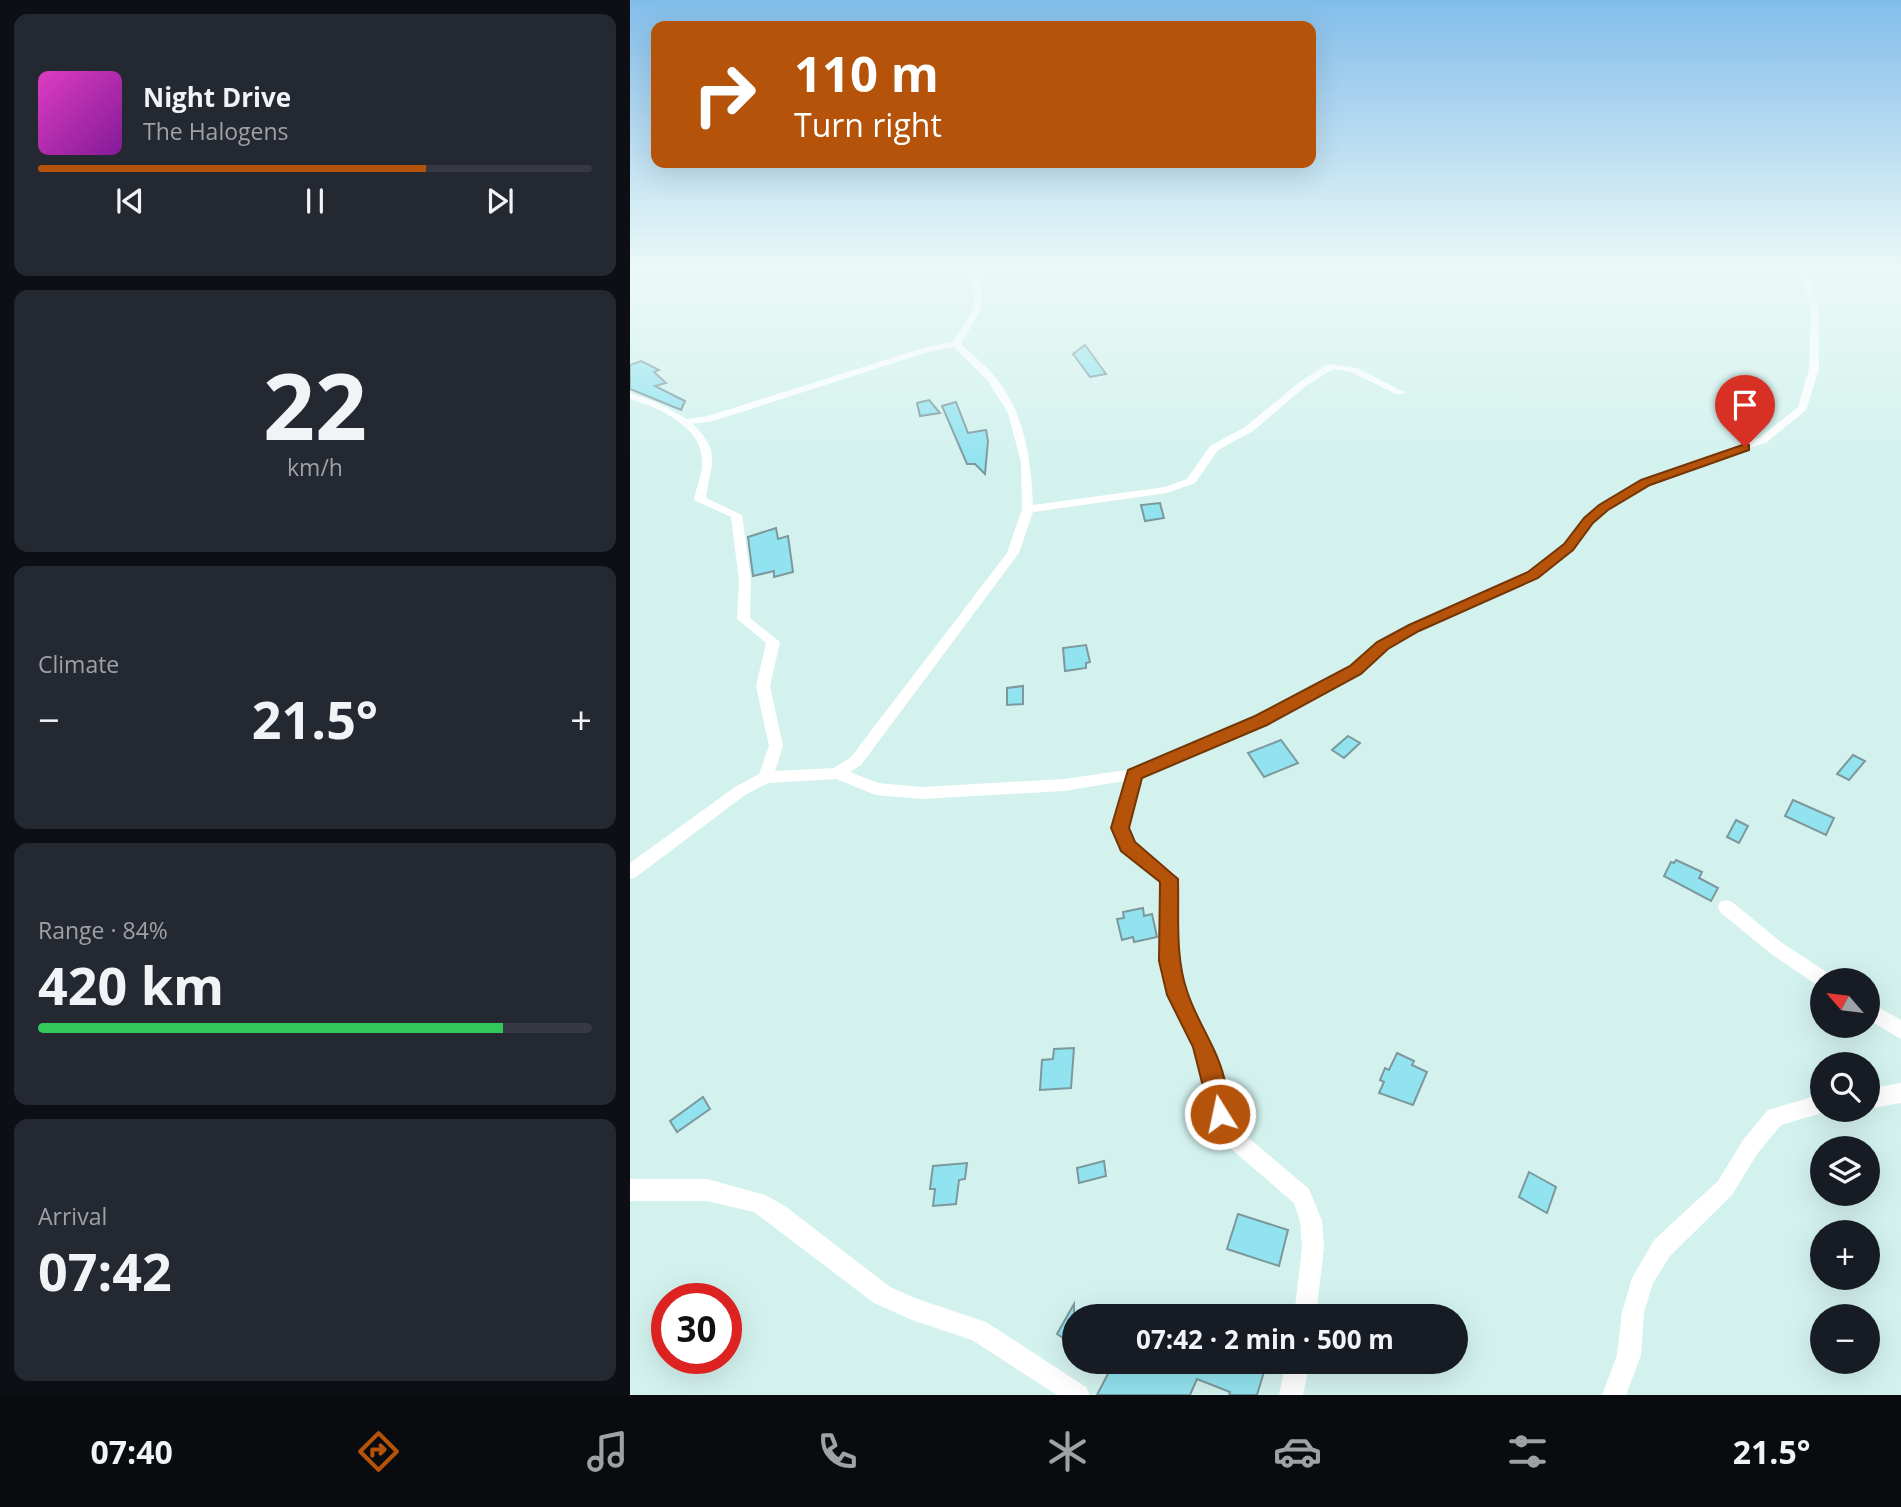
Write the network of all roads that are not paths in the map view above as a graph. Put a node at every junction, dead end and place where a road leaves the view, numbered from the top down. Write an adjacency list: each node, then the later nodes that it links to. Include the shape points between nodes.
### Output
1 (965, 331): 3 (street)
2 (1815, 331): 9 (street, via 1808,400 1763,440 1636,488 1588,521 1568,547 1533,575 1414,628 1383,646 1356,670 1261,720)
3 (956, 344): 6 (street, via 709,419); 7 (street, via 992,379 1013,413 1026,461)
4 (1401, 393): 7 (street, via 1354,370 1331,366 1250,429 1214,448 1191,481 1167,490)
5 (630, 396): 6 (street)
6 (686, 422): 10 (street, via 708,459 700,500 737,518 745,581 743,619 773,642 763,686 776,746)
7 (1028, 509): 8 (street, via 1013,554 975,599 874,740)
8 (837, 774): 9 (street, via 876,789 922,793 1064,785); 10 (street)
9 (1135, 774): 20 (street, via 1120,828 1128,846 1169,879 1170,961 1177,995 1213,1071 1220,1114 1237,1141 1302,1196 1311,1221 1313,1248)
10 (765, 776): 11 (street)
11 (630, 872)
12 (1726, 907): 13 (street)
13 (1810, 971)
14 (1880, 1017): 15 (street)
15 (1901, 1030)
16 (1901, 1093): 17 (street)
17 (1880, 1097)
18 (1810, 1107): 24 (street, via 1775,1117 1725,1188 1662,1248 1643,1278 1633,1312 1629,1355)
19 (630, 1190): 22 (street, via 707,1190 758,1202 882,1295 978,1330)
20 (1306, 1304)
21 (1295, 1374): 23 (street)
22 (1078, 1395)
23 (1291, 1395)
24 (1614, 1395)

